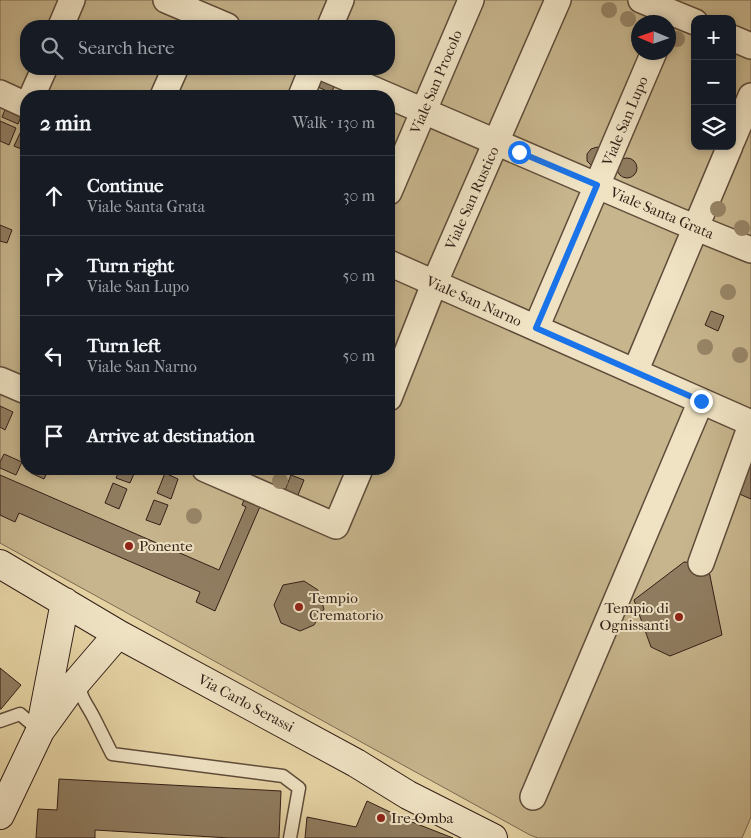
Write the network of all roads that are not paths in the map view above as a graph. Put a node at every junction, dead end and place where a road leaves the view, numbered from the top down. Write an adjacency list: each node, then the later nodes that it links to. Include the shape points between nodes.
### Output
1 (72, 0): 9 (street)
2 (166, 0): 8 (street)
3 (341, 0): 11 (street)
4 (471, 0): 28 (street, Viale San Procolo)
5 (558, 0): 30 (street, Viale San Rustico)
6 (641, 0): 7 (street)
7 (672, 12): 12 (street)
8 (198, 13): 10 (street)
9 (64, 20)
10 (214, 20)
11 (333, 20)
12 (691, 20)
13 (736, 40): 14 (street)
14 (751, 46)
15 (651, 60): 33 (street, Viale San Lupo)
16 (41, 75): 20 (street)
17 (172, 75): 21 (street)
18 (310, 75): 22 (street)
19 (340, 75): 23 (street, Viale Santa Grata)
20 (35, 90)
21 (166, 90)
22 (303, 90)
23 (374, 90)
24 (0, 93): 27 (street)
25 (751, 96): 29 (street)
26 (395, 99): 28 (street, Viale Santa Grata)
27 (20, 101)
28 (423, 111): 30 (street, Viale Santa Grata); 32 (street, Viale San Procolo)
29 (736, 132)
30 (496, 142): 33 (street, Viale Santa Grata); 37 (street, Viale San Rustico)
31 (728, 150): 34 (street)
32 (395, 178)
33 (597, 185): 34 (street, Viale Santa Grata); 38 (street, Viale San Lupo)
34 (696, 228): 35 (street, Viale Santa Grata); 39 (street)
35 (751, 250)
36 (395, 267): 37 (street, Viale San Narno)
37 (434, 284): 38 (street, Viale San Narno); 41 (street, Viale San Rustico)
38 (536, 328): 39 (street, Viale San Narno)
39 (635, 372): 43 (street, Viale San Narno)
40 (0, 380): 42 (street)
41 (395, 383)
42 (20, 388)
43 (701, 401): 44 (street, Viale San Narno); 54 (street)
44 (751, 424): 47 (street)
45 (219, 475): 46 (street, via 336,526)
46 (357, 475)
47 (701, 563)
48 (0, 564): 49 (street, Via Carlo Serassi)
49 (65, 602): 50 (street, Via Carlo Serassi); 53 (street)
50 (118, 634): 51 (street); 57 (street, Via Carlo Serassi, via 356,763 408,795)
51 (75, 692): 53 (street); 56 (lane, via 92,715 112,754 283,776 299,788)
52 (0, 721): 53 (lane, via 20,714)
53 (40, 731): 55 (street)
54 (532, 797)
55 (0, 815)
56 (290, 838)
57 (493, 838)

